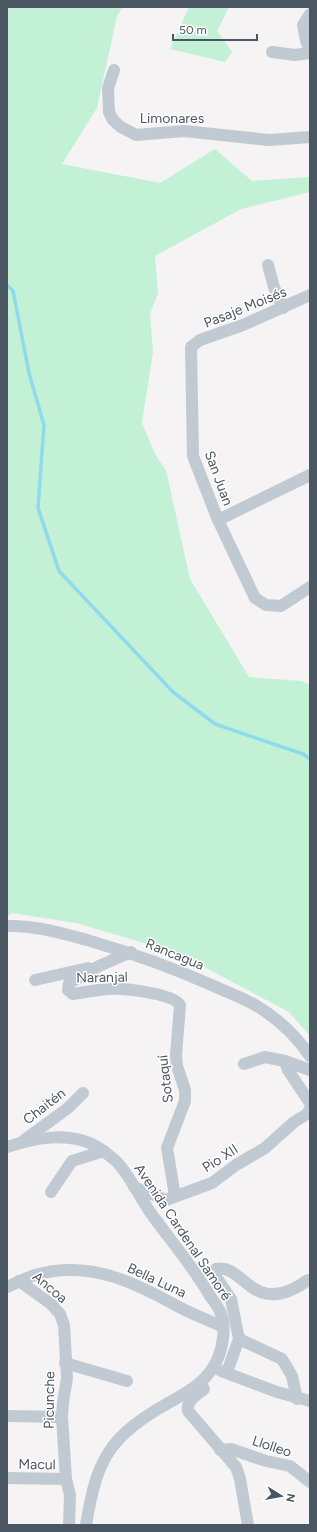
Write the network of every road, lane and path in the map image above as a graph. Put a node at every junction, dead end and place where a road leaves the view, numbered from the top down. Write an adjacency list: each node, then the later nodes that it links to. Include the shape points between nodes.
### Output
1 (310, 14): 2 (street, via 303,25)
2 (310, 50)
3 (272, 52): 4 (street, via 295,55)
4 (310, 53)
5 (114, 70): 6 (street, Limonares, via 108,88 109,112 117,123 136,135 184,131 269,140)
6 (310, 137)
7 (268, 265): 9 (street, via 274,287)
8 (310, 295): 9 (street, Pasaje Moisés)
9 (284, 308): 10 (street, Pasaje Moisés, via 200,340)
10 (191, 347): 12 (street, San Juan, via 193,456)
11 (310, 475): 12 (street)
12 (218, 520): 13 (street, San Juan, via 255,598 266,605 280,606)
13 (310, 587)
14 (7, 926): 15 (street, Rancagua, via 40,929)
15 (131, 952): 16 (street, Naranjal); 19 (street, Rancagua, via 174,968 255,1005 276,1019)
16 (99, 966): 17 (street, Naranjal); 18 (street, Naranjal, via 69,983 68,990 74,994 117,989 171,998)
17 (35, 980)
18 (178, 1002): 31 (street, Sotaquí, via 180,1008 176,1055 185,1090 185,1101 167,1148)
19 (310, 1056)
20 (285, 1061): 21 (street, via 265,1057); 22 (street); 24 (street)
21 (244, 1064)
22 (310, 1070)
23 (83, 1093): 26 (street, Chaitén, via 68,1108)
24 (310, 1104)
25 (310, 1109): 31 (street, Pio XII, via 265,1148 212,1183)
26 (22, 1142): 27 (street, Avenida Cardenal Samoré); 28 (street, Avenida Cardenal Samoré, via 58,1137 72,1138 94,1144)
27 (7, 1147)
28 (104, 1152): 29 (street, Avenida Cardenal Samoré, via 118,1163); 30 (street, via 72,1161)
29 (134, 1187): 31 (street, Pio XII, via 166,1200); 35 (street, Avenida Cardenal Samoré, via 202,1282 221,1314)
30 (51, 1192)
31 (175, 1196)
32 (308, 1280): 36 (street, via 275,1295 252,1289 234,1274 224,1269 216,1269 214,1274 231,1300)
33 (20, 1282): 34 (street, Bella Luna); 35 (street, Bella Luna, via 36,1275 69,1270 103,1273 134,1283); 37 (street, Ancoa, via 51,1304 60,1314 66,1339)
34 (7, 1287)
35 (223, 1327): 38 (street, Avenida Cardenal Samoré, via 222,1347)
36 (239, 1339): 39 (street); 41 (street, via 282,1360 292,1376)
37 (65, 1363): 40 (street, Picunche); 44 (street, Picunche, via 67,1378)
38 (210, 1372): 39 (street); 45 (street, via 209,1385 190,1401 187,1408); 50 (street, via 187,1392 138,1422 110,1450 94,1484)
39 (227, 1372): 41 (street, via 241,1380)
40 (127, 1381)
41 (297, 1399): 42 (street)
42 (310, 1401)
43 (7, 1416): 44 (street)
44 (62, 1417): 47 (street, Picunche)
45 (220, 1450): 48 (street, Llolleo, via 231,1449 266,1462 290,1466); 51 (street, via 236,1467)
46 (7, 1478): 47 (street, Macul)
47 (66, 1479): 49 (street, Picunche, via 70,1495)
48 (310, 1482)
49 (69, 1525)
50 (86, 1525)
51 (248, 1525)

